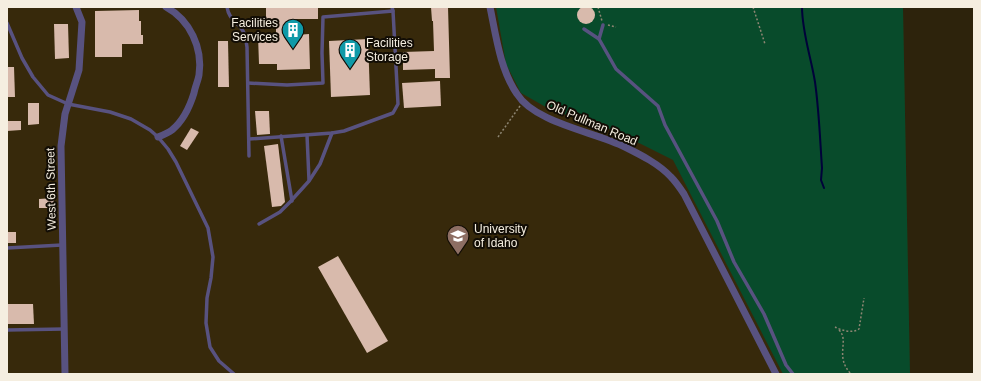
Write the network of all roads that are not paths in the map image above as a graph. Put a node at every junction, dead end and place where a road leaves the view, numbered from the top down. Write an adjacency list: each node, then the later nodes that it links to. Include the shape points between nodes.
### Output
1 (76, 7): 11 (street, West 6th Street, via 82,22 79,70)
2 (166, 7): 15 (street, via 187,24 195,40 199,75 191,103 181,120 172,130)
3 (228, 7): 10 (lane, via 228,14 244,32)
4 (490, 7): 27 (street, Old Pullman Road, via 504,70 523,102 544,116 625,146 657,164 671,176 684,194)
5 (393, 9): 10 (lane, via 323,17 324,84); 12 (lane, via 398,104 394,113)
6 (7, 23): 11 (lane, via 33,77 48,95)
7 (603, 25): 9 (lane)
8 (584, 29): 9 (lane)
9 (599, 39): 28 (lane, via 616,69 658,106 665,125 717,221 734,262 764,314 786,365)
10 (248, 83): 16 (lane)
11 (68, 104): 15 (lane, via 131,119); 21 (street, West 6th Street, via 61,146)
12 (332, 133): 13 (lane); 18 (lane, via 320,164)
13 (307, 135): 14 (lane); 18 (lane)
14 (281, 136): 16 (lane); 19 (lane)
15 (158, 137): 26 (lane, via 176,162 208,228 213,257 206,298 206,323 210,347 219,361)
16 (249, 139): 17 (lane)
17 (249, 156)
18 (309, 180): 19 (lane)
19 (292, 200): 20 (lane, via 280,212)
20 (259, 224)
21 (63, 245): 22 (lane); 23 (street, West 6th Street)
22 (7, 248)
23 (65, 329): 24 (lane); 25 (street, West 6th Street)
24 (7, 330)
25 (65, 374)
26 (234, 374)
27 (776, 374)
28 (793, 374)

